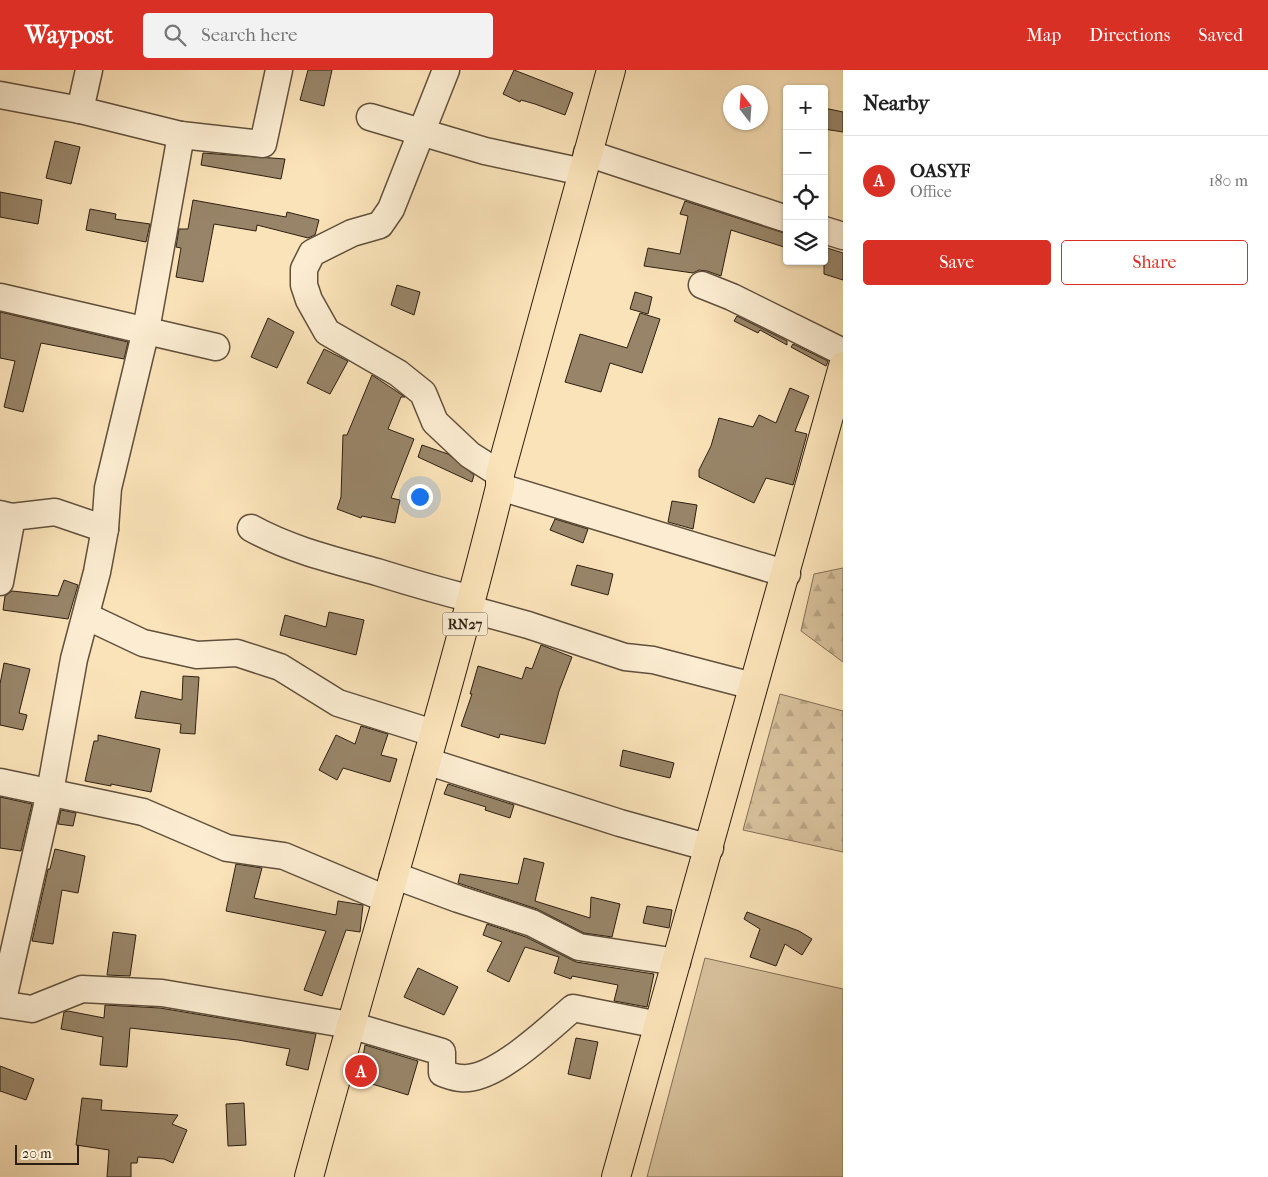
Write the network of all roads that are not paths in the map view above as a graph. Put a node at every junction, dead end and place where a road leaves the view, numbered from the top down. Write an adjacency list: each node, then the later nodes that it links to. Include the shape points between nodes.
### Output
1 (89, 70): 6 (street)
2 (279, 70): 9 (street, via 263,144)
3 (446, 70): 8 (street)
4 (611, 70): 10 (main road, RN27)
5 (0, 95): 6 (street)
6 (80, 110): 9 (street)
7 (370, 117): 8 (street)
8 (421, 134): 10 (street, via 485,151); 20 (street, via 391,209 380,225 352,233 312,252 304,269 304,286 327,332 398,373 423,393 435,422)
9 (181, 135): 16 (street)
10 (585, 162): 11 (street); 20 (main road, RN27)
11 (783, 218)
12 (828, 231): 13 (street)
13 (843, 236)
14 (702, 285): 18 (street)
15 (0, 297): 16 (street)
16 (146, 330): 17 (street); 23 (street, via 108,488)
17 (216, 348)
18 (843, 352)
19 (843, 366): 24 (main road)
20 (500, 480): 24 (street); 26 (main road, RN27)
21 (6, 515): 23 (street, via 55,512); 25 (street)
22 (251, 528): 26 (street, via 275,541)
23 (105, 529): 27 (street)
24 (787, 574): 28 (main road)
25 (0, 582)
26 (471, 604): 28 (street, via 625,657 653,660); 29 (main road, RN27)
27 (86, 616): 29 (street, via 143,644 197,655 238,654 280,667 338,703); 32 (street, via 74,659)
28 (753, 686): 33 (main road)
29 (433, 733): 30 (main road, RN27)
30 (426, 761): 33 (street); 34 (main road, RN27)
31 (0, 782): 32 (street)
32 (50, 792): 34 (street, via 143,812 227,848 284,856); 36 (street)
33 (710, 848): 35 (main road)
34 (390, 887): 35 (street, via 458,899 532,923 579,947); 37 (main road, RN27)
35 (677, 962): 38 (main road)
36 (1, 1004): 37 (street, via 32,1009 82,988 162,993)
37 (350, 1025): 38 (street, via 442,1052 442,1073 461,1078 476,1076 506,1064 573,1008); 39 (main road, RN27)
38 (659, 1025): 40 (main road)
39 (309, 1177)
40 (616, 1177)

